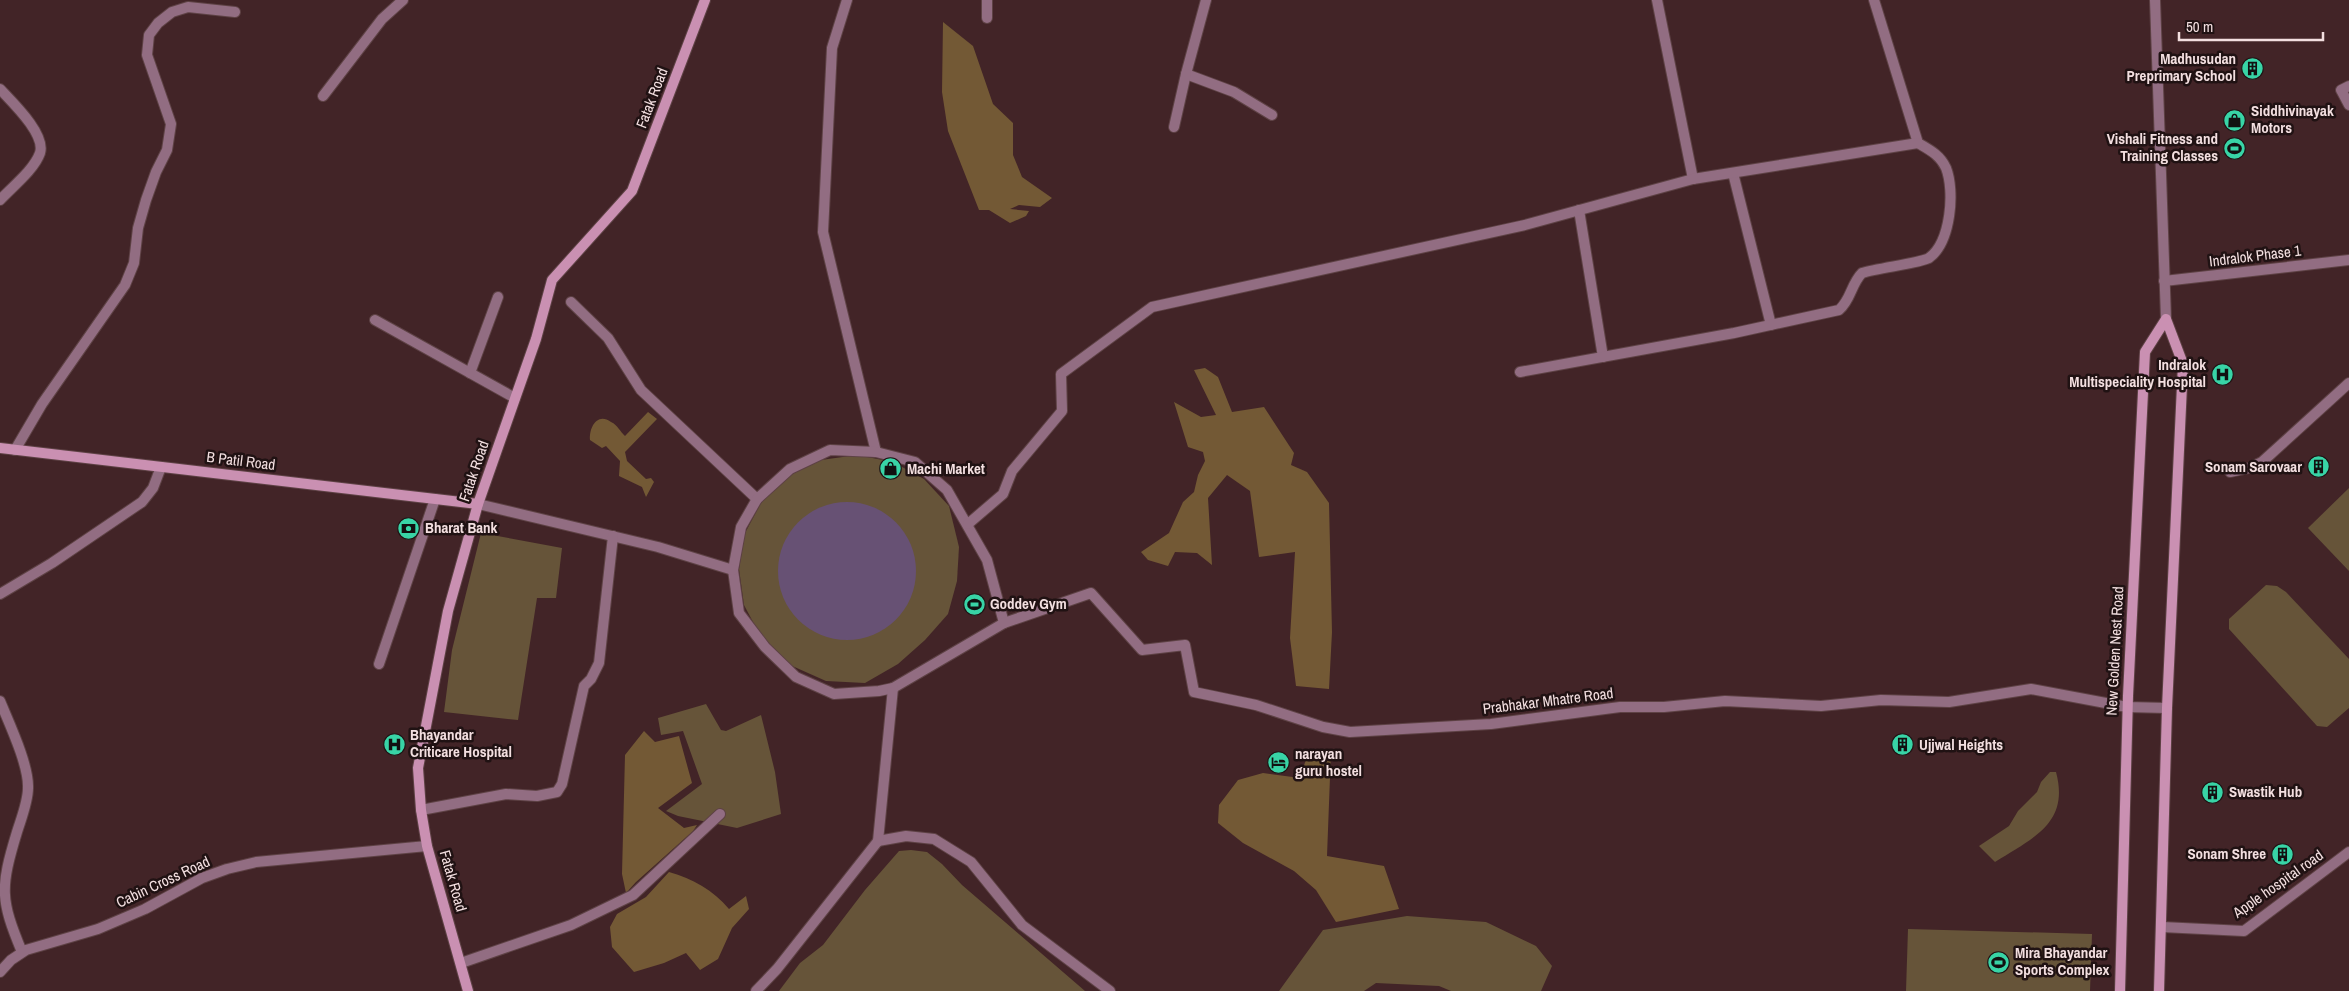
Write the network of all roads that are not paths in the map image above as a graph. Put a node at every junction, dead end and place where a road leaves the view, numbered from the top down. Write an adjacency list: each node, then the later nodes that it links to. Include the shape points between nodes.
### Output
1 (403, 0): 14 (street, via 382,19)
2 (705, 0): 34 (main road, Fatak Road, via 632,191 552,280)
3 (848, 0): 37 (street, via 832,48 823,232)
4 (987, 0): 10 (street)
5 (1206, 0): 11 (street)
6 (1657, 0): 20 (street)
7 (1874, 0): 18 (street)
8 (2155, 0): 24 (street)
9 (235, 12): 36 (street, via 188,7 172,12 158,22 149,35 147,55 171,124 167,150 156,172 138,228 134,263 125,285 42,404)
10 (987, 18)
11 (1186, 74): 16 (street, via 1234,92); 17 (street)
12 (2349, 86): 15 (street, via 2341,90)
13 (0, 89): 21 (street, via 33,127 40,142 34,163)
14 (323, 96)
15 (2349, 105)
16 (1272, 115)
17 (1174, 128)
18 (1918, 143): 19 (street); 29 (street, via 1936,153 1946,168 1951,193 1946,230 1937,249 1928,259 1862,273 1846,304 1839,310)
19 (1733, 173): 20 (street); 29 (street)
20 (1694, 179): 22 (street)
21 (0, 200)
22 (1579, 210): 30 (street); 43 (street, via 1525,225 1152,307 1061,374 1062,411 1012,471 1003,494)
23 (2349, 260): 24 (street, Indralok Phase 1)
24 (2164, 280): 27 (street)
25 (498, 297): 32 (street)
26 (571, 302): 41 (street, via 608,338 641,390)
27 (2166, 319): 51 (main road, New Golden Nest Road, via 2145,352); 52 (main road, via 2183,364)
28 (375, 320): 32 (street)
29 (1771, 325): 30 (street)
30 (1604, 356): 31 (street)
31 (1520, 372)
32 (470, 373): 34 (street)
33 (2349, 383): 39 (street, via 2262,462)
34 (515, 398): 42 (main road, Fatak Road)
35 (0, 448): 36 (main road, B Patil Road)
36 (15, 450): 38 (main road, B Patil Road)
37 (876, 452): 41 (street, via 830,450 790,469); 43 (street, via 915,462 947,490)
38 (161, 467): 40 (main road, B Patil Road); 46 (street, via 153,488 142,502)
39 (2230, 472)
40 (435, 499): 42 (main road, B Patil Road); 48 (street)
41 (757, 499): 45 (street, via 740,528)
42 (478, 504): 44 (street); 53 (main road, Fatak Road, via 448,611 418,768)
43 (968, 524): 47 (street, via 987,560)
44 (613, 536): 45 (street); 53 (street, via 599,663 584,686 562,784 557,792 537,796 506,794)
45 (733, 570): 49 (street, via 739,613 765,647 796,676 834,694)
46 (0, 594)
47 (1004, 623): 49 (street); 51 (street, Prabhakar Mhatre Road, via 1090,594 1142,650 1185,645 1194,692 1256,705 1323,728 1350,732 1491,724 1620,707 1664,707 1725,701 1821,706 1881,700 1949,702 2031,689)
48 (379, 664)
49 (893, 688): 55 (street)
50 (0, 701): 59 (street, via 25,770 28,788 1,888 5,916)
51 (2127, 707): 52 (street, Prabhakar Mhatre Road); 65 (main road, New Golden Nest Road)
52 (2166, 708): 58 (main road)
53 (421, 810): 56 (main road, Fatak Road)
54 (720, 814): 60 (street, via 633,895 571,925)
55 (878, 841): 63 (street, via 778,969); 64 (street, via 906,836 934,840 971,862 1022,925)
56 (427, 846): 59 (street, Cabin Cross Road, via 256,862 227,869 98,929); 60 (main road, Fatak Road)
57 (2349, 852): 58 (street, Apple hospital road, via 2244,931)
58 (2162, 927): 66 (main road)
59 (22, 952): 61 (street, Cabin Cross Road)
60 (461, 963): 62 (main road, Fatak Road)
61 (0, 972)
62 (468, 991)
63 (756, 991)
64 (1110, 991)
65 (2120, 991)
66 (2159, 991)

